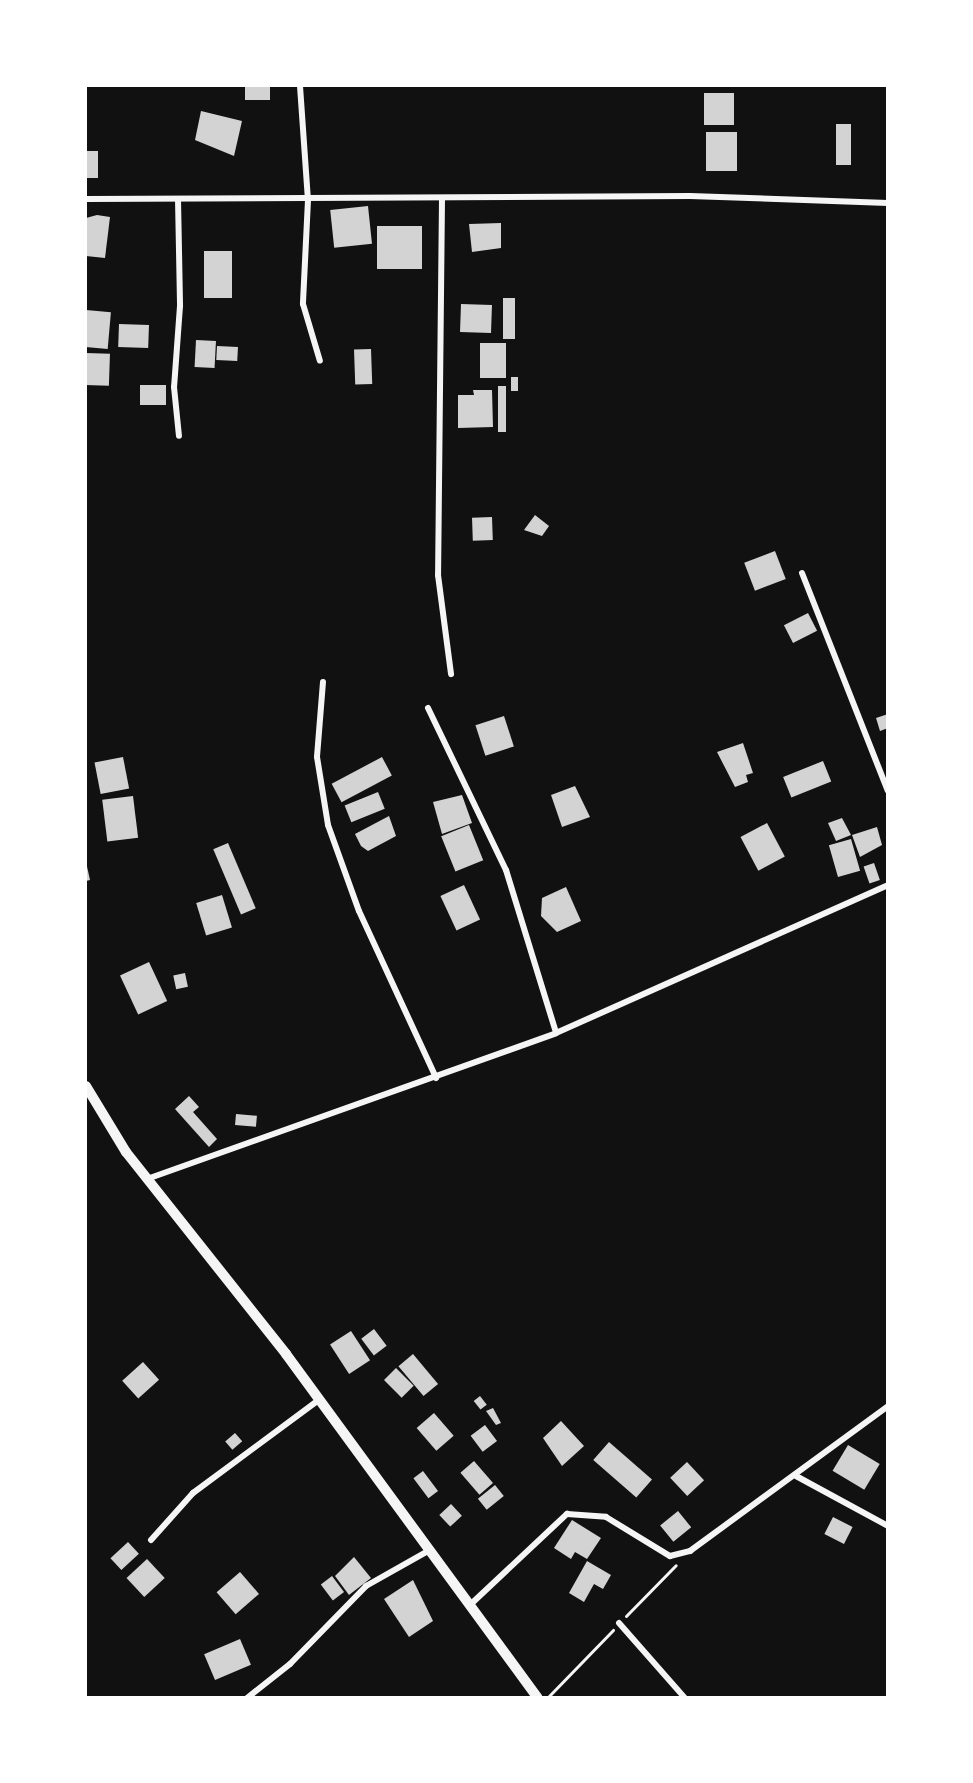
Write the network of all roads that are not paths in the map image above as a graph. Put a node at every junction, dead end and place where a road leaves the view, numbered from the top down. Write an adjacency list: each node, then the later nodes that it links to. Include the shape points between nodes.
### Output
1 (300, 86): 5 (street)
2 (86, 199): 4 (street)
3 (442, 199): 5 (street); 6 (street, via 690,196); 10 (street, via 438,575)
4 (178, 200): 5 (street); 8 (street, via 180,306 174,387)
5 (308, 200): 7 (street, via 303,304)
6 (888, 203)
7 (320, 361)
8 (179, 436)
9 (802, 573): 13 (street)
10 (452, 674)
11 (323, 682): 16 (street, via 317,757 328,825 359,911)
12 (428, 708): 15 (street, via 506,870)
13 (888, 791)
14 (888, 885): 15 (street)
15 (556, 1033): 16 (street)
16 (436, 1078): 18 (street)
17 (86, 1086): 18 (street)
18 (147, 1180): 19 (street)
19 (320, 1399): 23 (street, via 193,1493); 24 (street)
20 (888, 1406): 21 (street)
21 (796, 1476): 22 (street); 25 (street, via 690,1551 670,1556 606,1517 567,1514)
22 (888, 1527)
23 (151, 1540)
24 (430, 1549): 25 (street); 27 (street, via 366,1586 290,1664)
25 (471, 1604): 28 (street)
26 (619, 1623): 29 (street)
27 (247, 1698)
28 (538, 1698)
29 (685, 1698)

